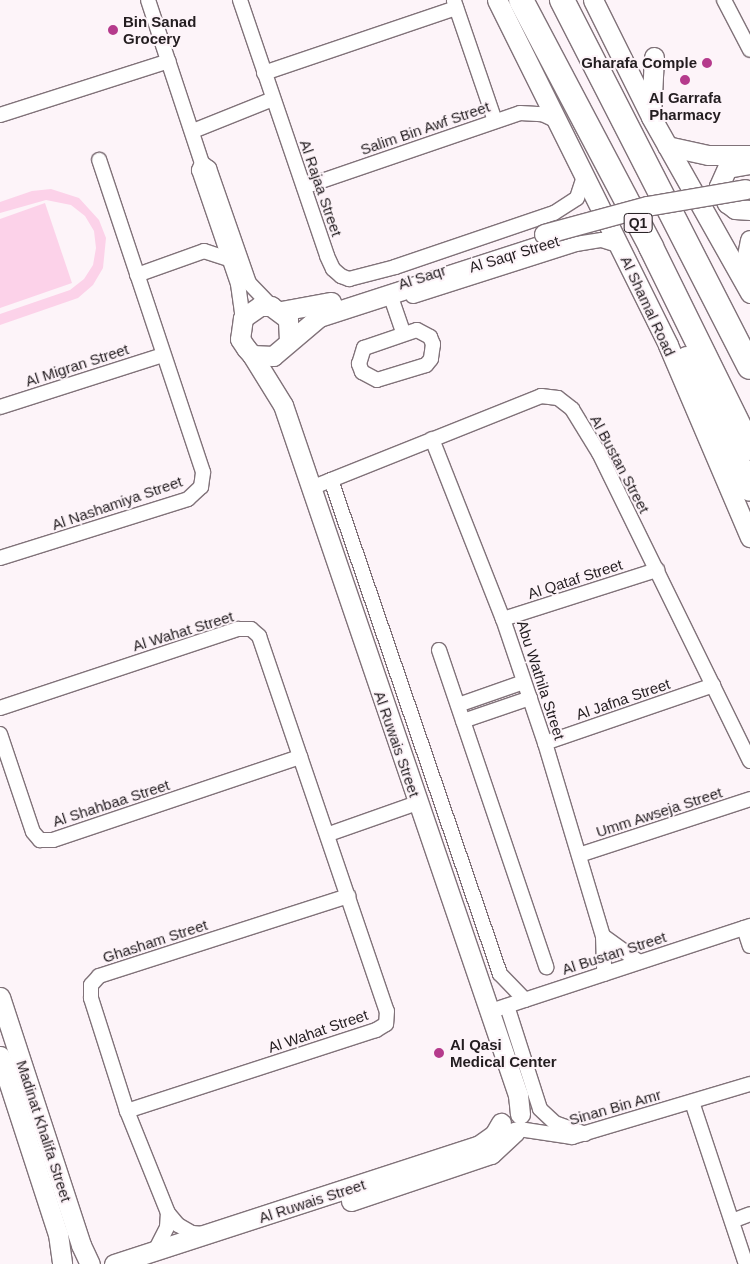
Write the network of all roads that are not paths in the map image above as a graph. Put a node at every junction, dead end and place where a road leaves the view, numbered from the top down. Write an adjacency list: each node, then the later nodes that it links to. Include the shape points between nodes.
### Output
1 (148, 0): 11 (street)
2 (240, 0): 12 (street, Al Rajaa Street)
3 (497, 0): 17 (street, Al Shamal Road)
4 (522, 0): 28 (highway, Al Shamal Road / Q1)
5 (562, 0): 48 (highway, Q1)
6 (593, 0): 15 (street)
7 (724, 0): 9 (street)
8 (455, 4): 12 (street); 16 (street)
9 (750, 50)
10 (654, 57): 15 (street)
11 (169, 61): 14 (street); 18 (street)
12 (264, 73): 13 (street, Al Rajaa Street)
13 (273, 99): 18 (street); 25 (street, Al Rajaa Street)
14 (0, 115)
15 (651, 118): 19 (street)
16 (500, 119): 17 (street, Salim Bin Awf Street, via 520,113 542,114); 25 (street, Salim Bin Awf Street)
17 (557, 121): 24 (street, Al Shamal Road)
18 (193, 131): 22 (street)
19 (667, 146): 20 (street, via 708,155); 39 (street)
20 (750, 155)
21 (99, 160): 36 (street, Al Nashamiya Street)
22 (202, 163): 29 (street, via 199,170); 41 (street, via 209,168 249,283)
23 (750, 164): 26 (street, via 727,168 719,186 727,204 735,209)
24 (584, 177): 27 (street, via 577,198); 33 (street, Al Shamal Road)
25 (304, 187): 37 (street, Al Rajaa Street, via 333,269)
26 (749, 197): 30 (street, Al Saqr Street, bridge, via 647,206)
27 (567, 206): 32 (street, via 583,217 586,227); 37 (street, Al Saqr, via 395,267)
28 (638, 222): 52 (highway, Al Shamal Road / Q1); 55 (highway, via 635,249)
29 (218, 226): 34 (street); 35 (street)
30 (546, 239): 41 (street, Al Saqr Street, via 316,306); 42 (street, Al Saqr Street)
31 (750, 240): 38 (street, via 745,266)
32 (576, 244): 33 (street, Al Saqr, via 602,240); 40 (street, Al Saqr)
33 (620, 246): 56 (street, Al Shamal Road, via 668,345)
34 (204, 251): 35 (street); 36 (street)
35 (229, 259): 43 (street, via 241,297)
36 (137, 275): 47 (street, Al Nashamiya Street)
37 (349, 278)
38 (750, 282)
39 (750, 293)
40 (392, 303): 42 (street, Al Saqr, via 345,318); 44 (street)
41 (276, 309): 43 (street, via 260,306); 45 (street, via 291,330)
42 (318, 317): 45 (street, Al Saqr Street)
43 (242, 318): 46 (street, via 240,339)
44 (403, 332): 44 (street, via 417,330 430,337 434,344 431,359 419,368 385,378 368,377 359,364 364,348)
45 (285, 346): 46 (street, via 273,356); 49 (street, Al Ruwais Street)
46 (252, 354): 49 (street, Al Ruwais Street)
47 (163, 355): 50 (street, Al Migran Street); 57 (street, Al Nashamiya Street, via 203,472 201,487 188,499)
48 (750, 367)
49 (283, 405): 54 (street, Al Ruwais Street)
50 (0, 407)
51 (432, 439): 53 (street, Al Bustan Street); 58 (street, Al Bustan Street, via 541,396 558,398 572,409 599,453); 59 (street, Abu Wathila Street)
52 (750, 448)
53 (331, 480): 54 (street, Al Bustan Street); 83 (street, via 500,974)
54 (311, 488): 72 (street, Al Ruwais Street)
55 (750, 489)
56 (750, 537)
57 (0, 558)
58 (657, 570): 59 (street, Al Qataf Street); 62 (street, Al Bustan Street)
59 (503, 619): 61 (street, Abu Wathila Street)
60 (439, 650): 64 (street)
61 (524, 682): 63 (street, Abu Wathila Street); 64 (street)
62 (713, 685): 68 (street, Al Jafna Street); 70 (street, Al Bustan Street)
63 (530, 698): 66 (street); 68 (street, Abu Wathila Street)
64 (458, 705): 66 (street)
65 (0, 708): 69 (street, Al Wahat Street, via 238,629 251,629 259,636)
66 (463, 721): 80 (street)
67 (0, 734): 69 (street, Al Shahbaa Street, via 33,832 40,840 53,840)
68 (545, 743): 74 (street, Abu Wathila Street)
69 (300, 757): 73 (street, Al Wahat Street)
70 (750, 761)
71 (750, 799): 74 (street, Umm Awseja Street)
72 (417, 803): 73 (street); 85 (street, Al Ruwais Street)
73 (329, 834): 75 (street, Al Wahat Street)
74 (579, 855): 77 (street, Abu Wathila Street)
75 (348, 896): 89 (street, Ghasham Street, via 98,976 91,985 90,998); 89 (street, Al Wahat Street, via 387,1011 386,1024 376,1030)
76 (747, 927): 78 (street); 79 (street, Al Bustan Street)
77 (603, 936): 79 (street); 81 (street, Abu Wathila Street)
78 (750, 946)
79 (639, 962): 81 (street, Al Bustan Street)
80 (546, 967)
81 (604, 974): 83 (street, Al Bustan Street)
82 (0, 997): 99 (street, Madinat Khalifa Street)
83 (525, 1000): 84 (street, Al Bustan Street)
84 (507, 1006): 85 (street, Al Bustan Street); 91 (street, via 540,1109 556,1123)
85 (488, 1012): 90 (street, Al Ruwais Street, via 518,1095)
86 (0, 1056): 98 (street, Madinat Khalifa Street, via 58,1234)
87 (750, 1084): 88 (street, Sinan Bin Amr)
88 (692, 1102): 91 (street, Sinan Bin Amr); 95 (street)
89 (127, 1111): 92 (street, Ghasham Street)
90 (514, 1121): 91 (street, Sinan Bin Amr, via 546,1134 572,1137); 96 (street, Al Ruwais Street, via 478,1146); 97 (street, Al Ruwais Street, via 491,1154 435,1175)
91 (586, 1134)
92 (168, 1213): 96 (street, Ghasham Street, via 178,1225 192,1233); 97 (street, via 167,1227)
93 (750, 1214): 95 (street)
94 (750, 1223): 95 (street)
95 (733, 1225): 101 (street)
96 (208, 1235): 97 (street, Al Ruwais Street)
97 (153, 1258): 100 (street, Al Ruwais Street)
98 (62, 1264)
99 (90, 1264)
100 (114, 1264)
101 (746, 1264)

